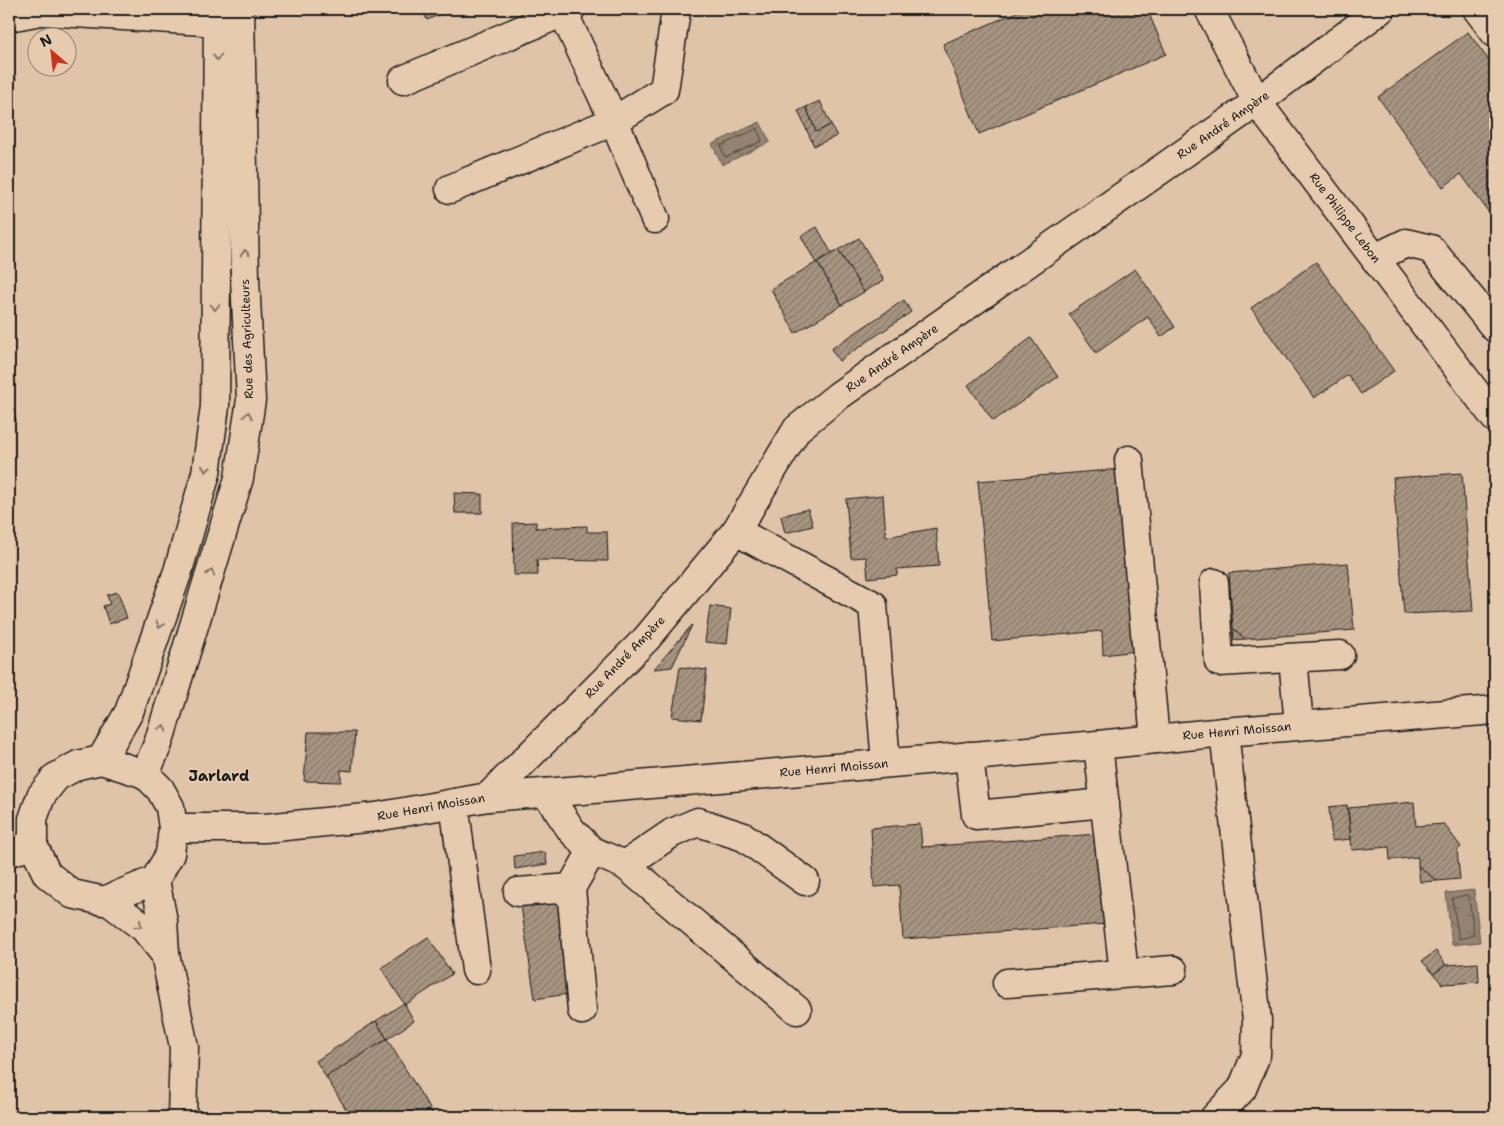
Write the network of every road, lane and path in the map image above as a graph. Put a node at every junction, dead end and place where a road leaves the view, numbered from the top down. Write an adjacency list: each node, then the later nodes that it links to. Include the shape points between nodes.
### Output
1 (675, 9): 12 (street, via 664,90)
2 (1209, 9): 11 (street, Rue Philippe Lebon)
3 (1381, 9): 11 (street, Rue André Ampère)
4 (1477, 9): 9 (street)
5 (47, 10): 7 (street); 8 (street)
6 (567, 10): 10 (street); 12 (street)
7 (229, 16): 29 (street, one-way to 29, via 215,406 206,473 178,572 129,712); 31 (street, Rue des Agriculteurs, one-way to 7, via 158,744 240,478 250,400)
8 (9, 17)
9 (1495, 34)
10 (403, 80)
11 (1257, 102): 15 (street, Rue Philippe Lebon); 19 (street, Rue André Ampère, via 838,396 797,429)
12 (614, 121): 13 (street); 14 (street)
13 (450, 189)
14 (655, 219)
15 (1375, 258): 16 (street, via 1406,243 1431,249); 17 (street, Rue Philippe Lebon)
16 (1495, 328)
17 (1495, 418)
18 (1129, 460): 26 (street)
19 (736, 531): 30 (street, via 873,605); 33 (street, Rue André Ampère, via 647,638)
20 (1214, 583): 22 (street, via 1219,662)
21 (1340, 655): 22 (street)
22 (1293, 658): 24 (street)
23 (1495, 710): 24 (street, Rue Henri Moissan)
24 (1299, 726): 25 (street, Rue Henri Moissan)
25 (1224, 732): 26 (street, Rue Henri Moissan); 53 (street, via 1258,1020 1256,1055 1242,1088)
26 (1155, 739): 27 (street, Rue Henri Moissan)
27 (1098, 745): 28 (street, Rue Henri Moissan); 35 (street)
28 (969, 756): 30 (street, Rue Henri Moissan); 35 (street, via 976,815)
29 (101, 760): 31 (street); 37 (street, via 78,764 56,777 41,796)
30 (886, 763): 32 (street, Rue Henri Moissan)
31 (145, 774): 36 (street, via 160,788 170,807)
32 (546, 792): 33 (street, Rue Henri Moissan); 38 (street, via 572,831)
33 (488, 797): 34 (street, Rue Henri Moissan)
34 (454, 803): 36 (street, Rue Henri Moissan, via 376,817 266,828); 46 (street)
35 (1105, 803): 48 (street)
36 (174, 828): 40 (street, via 170,854)
37 (21, 848): 44 (street, via 72,894)
38 (592, 851): 39 (street); 42 (street)
39 (625, 865): 41 (street, via 672,833 698,822 744,837); 51 (street)
40 (155, 880): 44 (street); 45 (street)
41 (805, 882)
42 (571, 888): 43 (street); 50 (street)
43 (518, 892)
44 (107, 900): 45 (street, one-way to 45, via 144,928)
45 (165, 954): 52 (street, via 184,1048)
46 (476, 970)
47 (1174, 970): 48 (street)
48 (1124, 973): 49 (street)
49 (1007, 983)
50 (582, 1010)
51 (797, 1010)
52 (182, 1117)
53 (1215, 1117)

